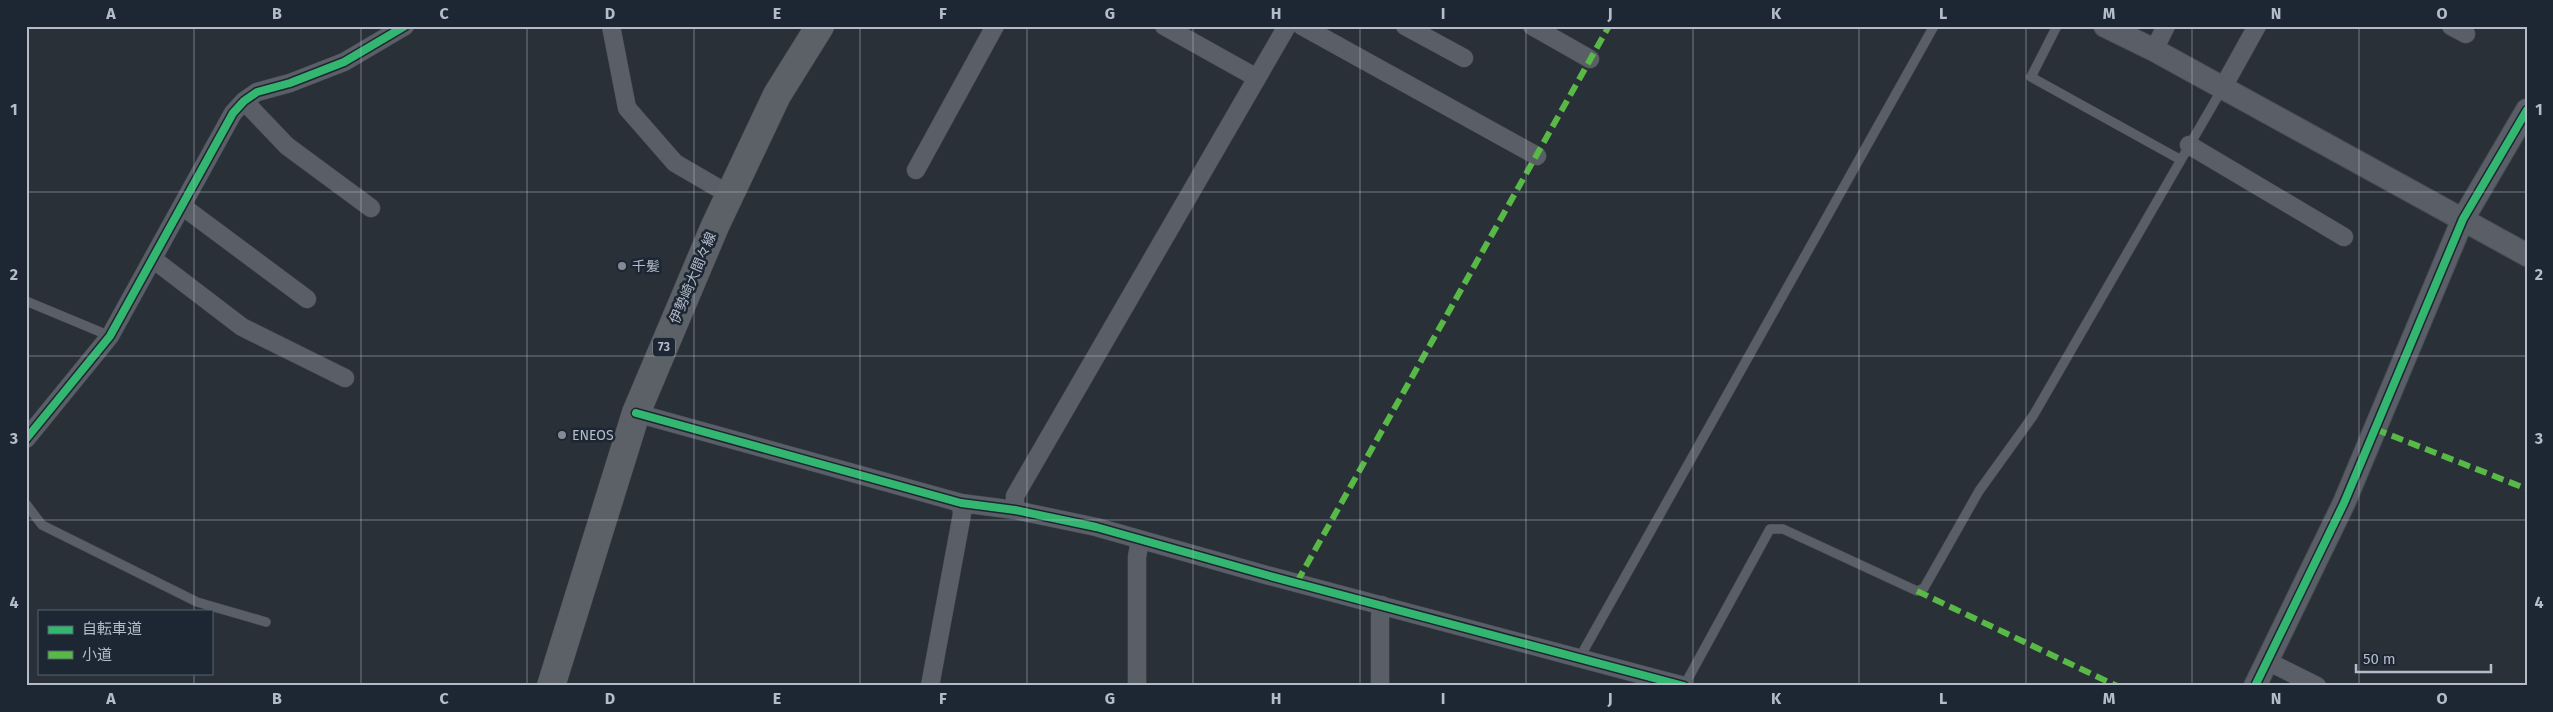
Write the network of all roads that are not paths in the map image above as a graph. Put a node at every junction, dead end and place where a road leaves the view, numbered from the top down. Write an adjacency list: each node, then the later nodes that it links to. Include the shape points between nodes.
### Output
1 (405, 26): 20 (street, via 344,62 257,92)
2 (612, 26): 25 (street, via 627,108 675,162)
3 (995, 26): 24 (street)
4 (1164, 26): 18 (street)
5 (1302, 26): 23 (street)
6 (1405, 26): 16 (street)
7 (1532, 26): 17 (street)
8 (1934, 26): 44 (lane)
9 (2057, 26): 22 (lane, via 2031,77)
10 (2105, 26): 15 (street)
11 (2166, 26): 15 (street)
12 (2257, 26): 19 (street)
13 (818, 27): 25 (main road, 伊勢崎大間々線 / 73, via 777,95)
14 (1283, 28): 18 (street)
15 (2154, 50): 19 (street)
16 (1464, 58)
17 (1590, 59)
18 (1257, 78): 40 (street, via 1015,496)
19 (2222, 89): 22 (lane); 28 (street)
20 (244, 101): 26 (street, via 233,113); 27 (street, via 287,146)
21 (2527, 110): 28 (street)
22 (2185, 152): 29 (street); 51 (lane, via 2038,408 1979,491 1924,588 1917,591 1783,529 1770,529)
23 (1537, 156)
24 (916, 170)
25 (730, 195): 36 (main road, 伊勢崎大間々線 / 73)
26 (182, 206): 31 (street); 32 (street)
27 (371, 208)
28 (2463, 219): 30 (street); 45 (street, via 2344,503)
29 (2344, 237)
30 (2527, 255)
31 (153, 259): 34 (street); 35 (street, via 242,327)
32 (307, 299)
33 (26, 301): 34 (lane)
34 (110, 336): 37 (street)
35 (345, 378)
36 (636, 413): 38 (street); 47 (main road, 伊勢崎大間々線 / 73)
37 (26, 439)
38 (961, 503): 40 (street); 48 (street, via 962,514)
39 (26, 504): 43 (lane, via 42,525 197,602)
40 (1015, 510): 41 (street)
41 (1140, 540): 42 (street); 49 (street, via 1137,557)
42 (1382, 605): 44 (street); 50 (street)
43 (266, 622)
44 (1580, 658): 46 (street)
45 (2267, 661): 52 (street); 53 (street)
46 (1624, 678): 51 (street)
47 (551, 686)
48 (930, 686)
49 (1137, 686)
50 (1380, 686)
51 (1684, 686)
52 (2255, 686)
53 (2317, 686)

